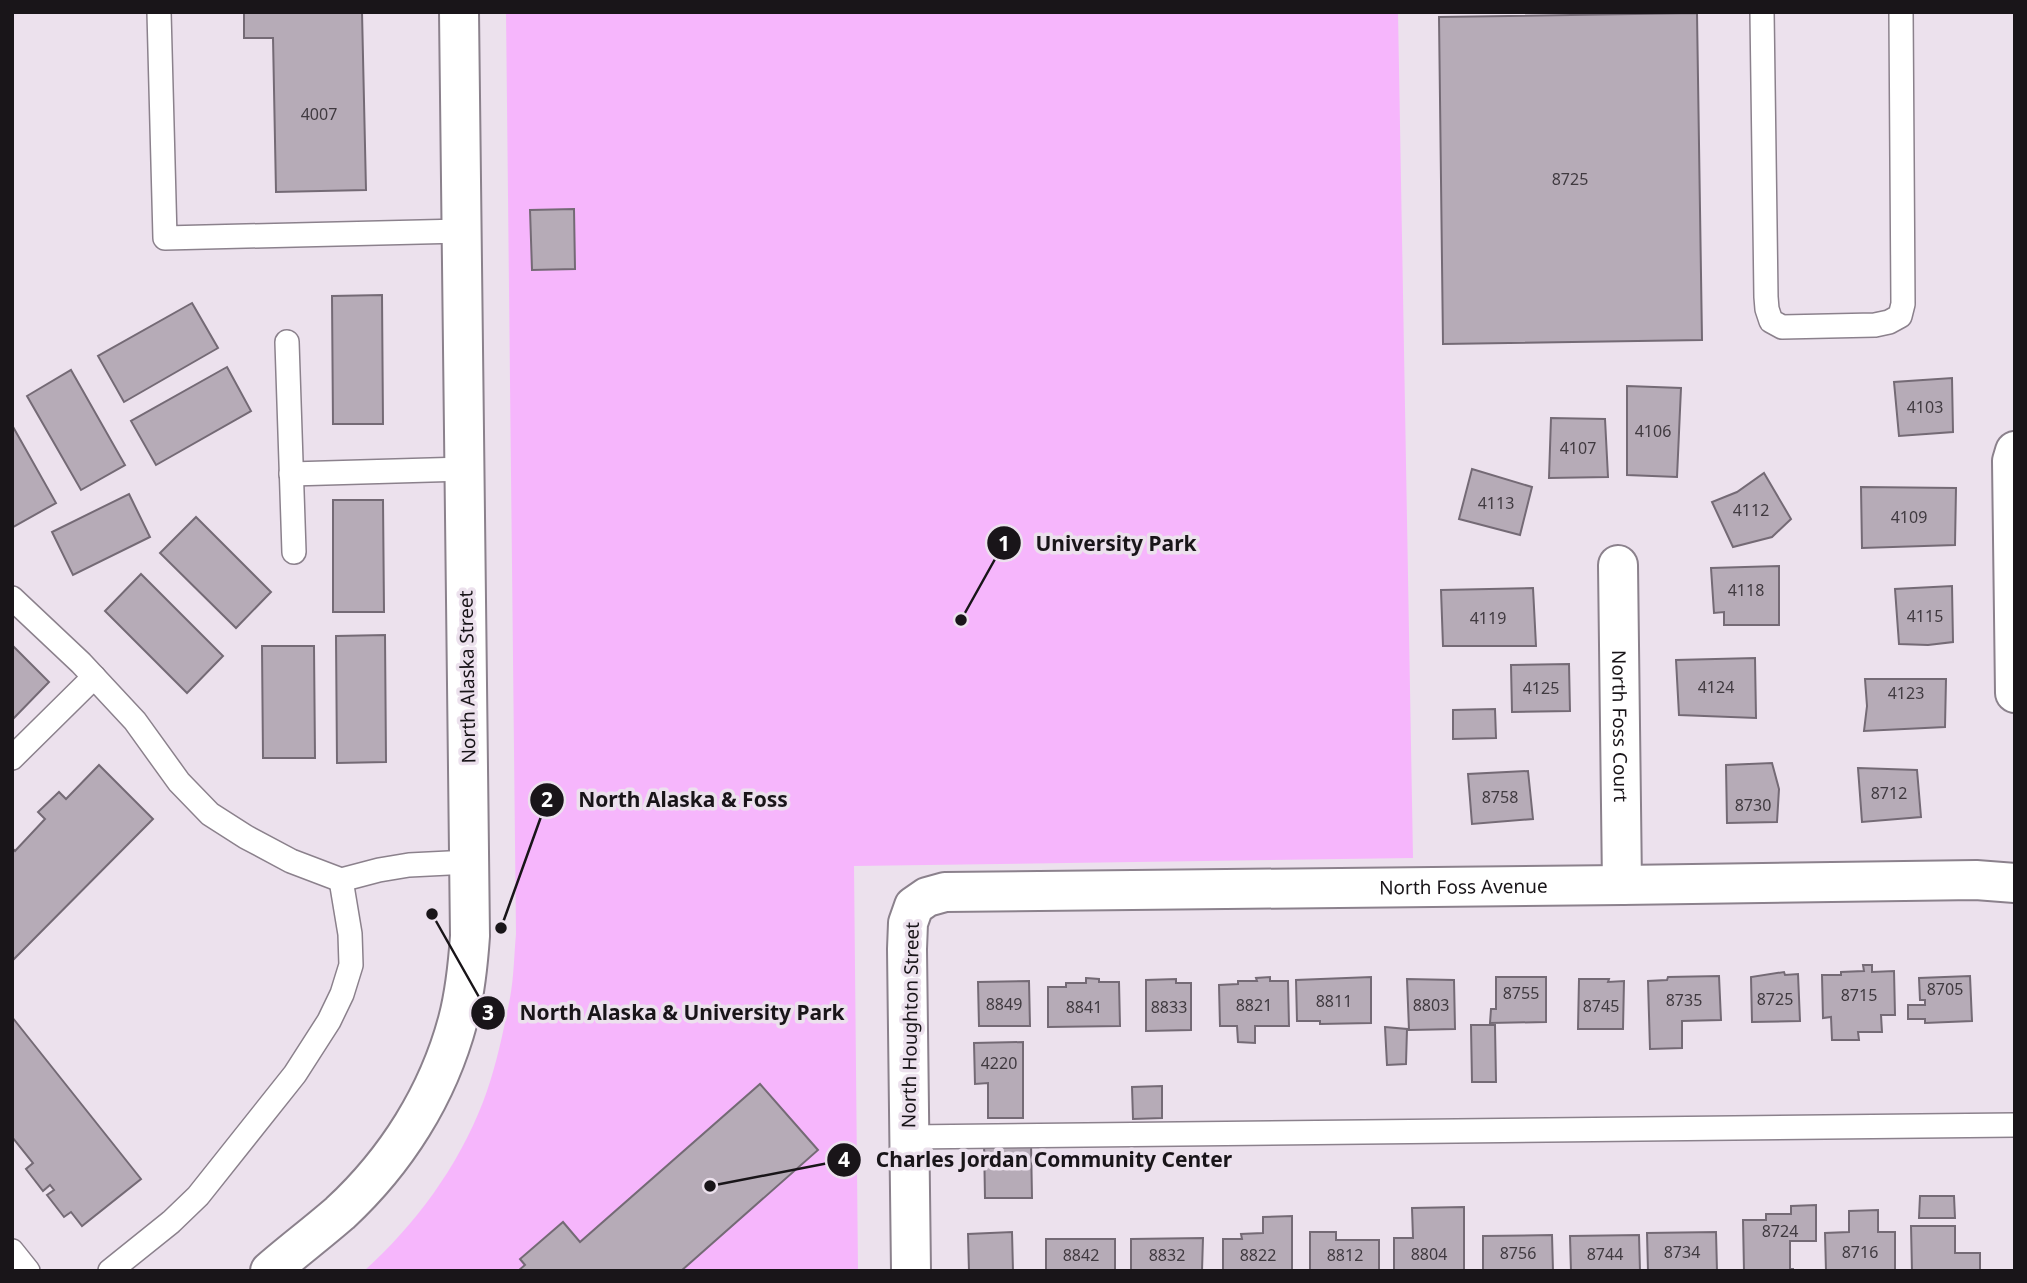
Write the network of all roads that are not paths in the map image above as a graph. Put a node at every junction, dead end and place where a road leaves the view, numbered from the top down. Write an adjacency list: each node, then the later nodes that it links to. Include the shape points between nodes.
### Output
1 (159, 12): 5 (lane, via 165,238)
2 (459, 12): 5 (street, North Alaska Street)
3 (1762, 12): 4 (lane, via 1766,297 1771,321 1782,327 1875,325 1900,316)
4 (1901, 12)
5 (462, 230): 8 (street, North Alaska Street)
6 (287, 342): 9 (lane)
7 (2015, 450): 13 (street)
8 (465, 470): 9 (lane); 17 (street, North Alaska Street)
9 (291, 474): 10 (lane)
10 (294, 552)
11 (1618, 565): 20 (street, North Foss Court)
12 (12, 598): 14 (lane)
13 (2014, 650): 15 (street)
14 (94, 677): 16 (lane); 18 (lane, via 210,814 291,861)
15 (2015, 693)
16 (12, 758)
17 (469, 862): 18 (lane, via 409,865); 27 (street, North Alaska Street, via 467,978 458,1021 430,1094 411,1130 368,1183 341,1212)
18 (341, 880): 26 (lane, via 351,965 328,1021 295,1074 198,1196)
19 (2015, 883): 20 (street, North Foss Avenue)
20 (1622, 885): 21 (street, North Foss Avenue, via 945,892)
21 (914, 906): 23 (street, North Houghton Street, via 907,949)
22 (2015, 1125): 23 (lane)
23 (909, 1137): 28 (street, North Houghton Street)
24 (12, 1251): 25 (lane)
25 (28, 1271)
26 (110, 1271)
27 (270, 1271)
28 (911, 1271)

